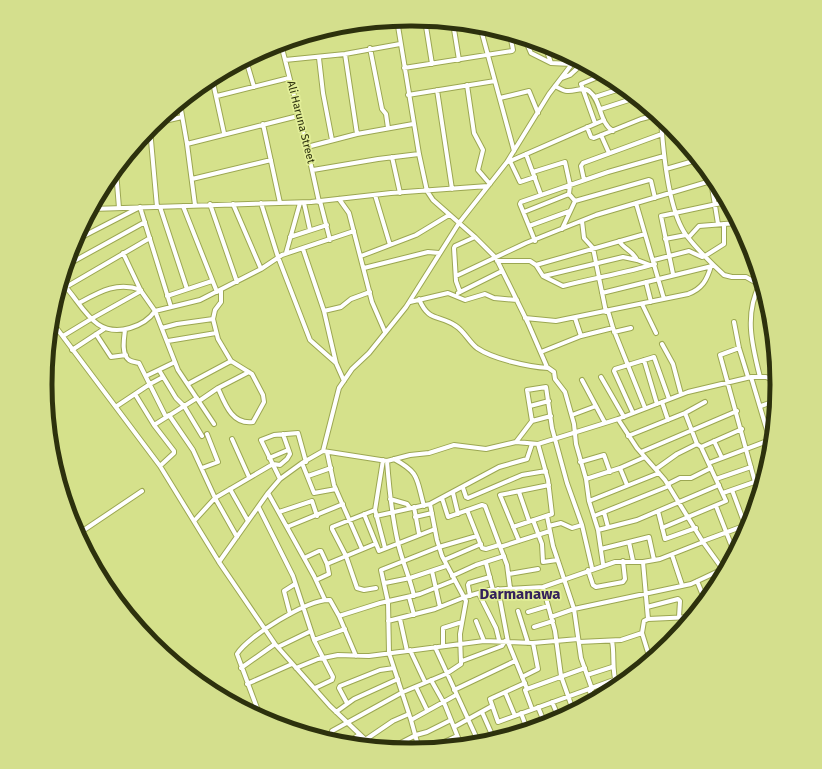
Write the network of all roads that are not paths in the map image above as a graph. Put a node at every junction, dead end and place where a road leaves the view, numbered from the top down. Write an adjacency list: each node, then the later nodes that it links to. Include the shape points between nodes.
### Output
1 (398, 27): 6 (street)
2 (426, 27): 17 (street)
3 (454, 29): 15 (street)
4 (482, 33): 12 (street)
5 (511, 40): 12 (street, via 513,51)
6 (400, 44): 8 (street); 20 (street)
7 (527, 45): 16 (street, via 529,52)
8 (370, 48): 11 (street); 50 (street)
9 (282, 50): 14 (street, Ali Haruna Street)
10 (548, 53): 16 (street)
11 (345, 54): 13 (street); 54 (street)
12 (487, 55): 15 (street); 25 (street)
13 (319, 58): 14 (street); 58 (street)
14 (285, 60): 23 (street, Ali Haruna Street)
15 (459, 60): 17 (street)
16 (552, 63): 18 (street)
17 (432, 64): 20 (street)
18 (571, 64): 24 (street)
19 (248, 65): 28 (street)
20 (404, 68): 33 (street)
21 (578, 68): 24 (street, via 570,75)
22 (596, 77): 30 (street, via 581,84)
23 (289, 78): 28 (street); 41 (street, Ali Haruna Street)
24 (561, 78): 29 (street)
25 (495, 81): 27 (street); 36 (street)
26 (214, 85): 34 (street)
27 (467, 85): 31 (street); 78 (street, via 474,134 483,150 478,170)
28 (254, 86): 34 (street)
29 (555, 86): 30 (street, via 568,91); 40 (street)
30 (581, 89): 35 (street, via 585,88); 46 (street)
31 (437, 90): 33 (street); 80 (street)
32 (616, 90): 35 (street)
33 (408, 95): 48 (street)
34 (217, 96): 53 (street)
35 (595, 96): 38 (street)
36 (500, 98): 40 (street, via 529,91); 61 (street)
37 (629, 100): 38 (street)
38 (601, 109): 45 (street)
39 (181, 110): 42 (street)
40 (538, 113): 61 (street)
41 (298, 116): 47 (street); 60 (street, Ali Haruna Street)
42 (182, 117): 44 (street); 59 (street)
43 (649, 117): 52 (street)
44 (170, 120)
45 (604, 120): 46 (street); 52 (street, via 607,127)
46 (595, 123): 49 (street)
47 (263, 124): 53 (street); 67 (street)
48 (413, 124): 50 (street); 62 (street)
49 (587, 127): 56 (street, via 592,138); 63 (street)
50 (388, 128): 54 (street)
51 (662, 129): 55 (street)
52 (613, 131): 56 (street)
53 (224, 133): 59 (street)
54 (357, 134): 58 (street)
55 (662, 134): 64 (street); 65 (street)
56 (601, 135): 64 (street)
57 (151, 138): 103 (street)
58 (332, 140): 60 (street)
59 (187, 144): 74 (street)
60 (307, 147): 71 (street, Ali Haruna Street)
61 (514, 151): 69 (street)
62 (418, 154): 66 (street); 81 (street)
63 (526, 154): 69 (street); 72 (street)
64 (609, 154): 76 (street, via 582,165)
65 (664, 156): 70 (street); 76 (street)
66 (392, 157): 71 (street); 82 (street)
67 (271, 160): 74 (street); 93 (street)
68 (691, 161): 70 (street)
69 (509, 162): 73 (street, via 520,182); 78 (street)
70 (666, 169): 83 (street)
71 (313, 170): 90 (street, Ali Haruna Street)
72 (533, 172): 73 (street); 79 (street, via 563,161 566,163)
73 (535, 177): 87 (street)
74 (192, 179): 100 (street)
75 (117, 180): 104 (street)
76 (584, 180): 79 (street)
77 (707, 182): 83 (street)
78 (489, 185): 80 (street); 112 (street)
79 (570, 185): 85 (street); 87 (street)
80 (452, 189): 81 (street)
81 (427, 191): 82 (street); 109 (street)
82 (400, 192): 86 (street)
83 (671, 193): 88 (street); 108 (street)
84 (714, 193): 96 (street)
85 (569, 194): 91 (street); 107 (street)
86 (375, 195): 89 (street); 131 (street)
87 (541, 195): 107 (street, via 521,202)
88 (655, 198): 91 (street, via 649,180); 95 (street)
89 (339, 199): 90 (street); 120 (street, via 349,213)
90 (320, 201): 94 (street); 116 (street, Ali Haruna Street)
91 (575, 201): 106 (street)
92 (261, 203): 93 (street); 99 (street); 140 (street)
93 (280, 203): 94 (street)
94 (302, 203): 119 (street); 124 (street)
95 (636, 203): 110 (street); 121 (street)
96 (715, 203): 97 (street); 108 (street); 114 (street)
97 (720, 203)
98 (210, 204): 99 (street); 100 (street); 159 (street)
99 (233, 204): 150 (street)
100 (195, 205): 101 (street)
101 (183, 206): 103 (street); 157 (street)
102 (140, 207): 103 (street); 104 (street); 111 (street); 122 (street)
103 (158, 207): 162 (street)
104 (119, 208): 105 (street)
105 (99, 209)
106 (570, 211): 117 (street); 118 (street)
107 (524, 212): 117 (street)
108 (676, 213): 123 (street); 127 (street, via 660,218)
109 (449, 215): 112 (street); 131 (street, via 416,235)
110 (582, 221): 118 (street); 132 (street, via 584,238)
111 (144, 222): 126 (street); 142 (street)
112 (458, 223): 125 (street); 136 (street)
113 (731, 223): 115 (street)
114 (718, 224): 115 (street); 123 (street, via 699,226)
115 (724, 224): 139 (street, via 724,244)
116 (326, 225): 119 (street); 128 (street, Ali Haruna Street)
117 (529, 226): 129 (street)
118 (562, 229): 129 (street)
119 (310, 230): 124 (street)
120 (354, 231): 128 (street); 137 (street)
121 (645, 234): 130 (street); 145 (street)
122 (85, 236)
123 (687, 236): 127 (street); 139 (street)
124 (290, 237): 135 (street)
125 (475, 237): 141 (street); 153 (street, via 455,246)
126 (150, 238): 134 (street); 171 (street)
127 (665, 239): 138 (street)
128 (330, 240): 133 (street)
129 (535, 241): 141 (street)
130 (619, 241): 132 (street); 143 (street)
131 (390, 245): 137 (street)
132 (593, 248): 144 (street); 146 (street)
133 (303, 249): 135 (street); 181 (street)
134 (123, 253): 161 (street); 164 (street)
135 (286, 253): 140 (street)
136 (439, 253): 149 (street, via 428,252); 175 (street)
137 (361, 256): 149 (street)
138 (670, 256): 139 (street, via 689,251); 145 (street); 152 (street)
139 (705, 256): 148 (street)
140 (278, 257): 150 (street); 209 (street, via 310,340)
141 (496, 259): 146 (street, via 530,261); 151 (street); 153 (street)
142 (75, 260)
143 (637, 260): 144 (street, via 623,257); 147 (street)
144 (596, 262): 154 (street); 155 (street)
145 (655, 262): 147 (street); 156 (street)
146 (536, 265): 154 (street)
147 (650, 266): 155 (street)
148 (712, 266): 152 (street); 158 (street, via 727,277 746,277); 172 (street, via 705,282 697,290)
149 (364, 268): 167 (street)
150 (261, 269): 159 (street)
151 (502, 271): 168 (street); 174 (street)
152 (674, 274): 156 (street)
153 (456, 276): 168 (street)
154 (543, 276): 155 (street, via 562,286)
155 (599, 277): 169 (street)
156 (659, 279): 160 (street); 172 (street)
157 (212, 280): 162 (street); 166 (street)
158 (754, 281)
159 (237, 282): 163 (street)
160 (646, 282): 169 (street); 176 (street)
161 (66, 287): 177 (street)
162 (187, 289): 171 (street)
163 (221, 290): 166 (street); 186 (street, via 221,302 215,310)
164 (141, 291): 177 (street, via 106,288); 180 (street); 185 (street)
165 (757, 291): 218 (street, via 750,328)
166 (217, 292): 179 (street)
167 (370, 292): 181 (street, via 351,299 341,307); 194 (street)
168 (460, 292): 170 (street)
169 (602, 293): 182 (street)
170 (454, 294): 173 (street, via 440,293); 174 (street, via 465,300 484,294 494,298)
171 (167, 296): 179 (street)
172 (664, 298): 176 (street)
173 (419, 299): 175 (street); 211 (street, via 427,313 447,320 457,327 478,349 534,367)
174 (516, 300): 183 (street)
175 (410, 302): 194 (street)
176 (651, 302): 178 (street)
177 (78, 303): 185 (street)
178 (642, 304): 182 (street); 196 (street)
179 (171, 308): 180 (street)
180 (155, 311): 188 (street); 192 (street, via 141,324)
181 (324, 311): 209 (street)
182 (607, 312): 184 (street); 193 (street)
183 (526, 318): 184 (street, via 551,322); 204 (street)
184 (575, 318): 199 (street)
185 (91, 319): 191 (street); 198 (street)
186 (213, 319): 188 (street); 195 (street)
187 (734, 322): 202 (street)
188 (162, 328): 200 (street)
189 (631, 328): 193 (street)
190 (57, 329): 198 (street)
191 (104, 329): 192 (street); 197 (street)
192 (125, 330): 205 (street)
193 (613, 330): 199 (street); 210 (street)
194 (385, 332): 224 (street, via 369,353 352,369)
195 (216, 333): 200 (street); 207 (street)
196 (656, 333)
197 (96, 334): 203 (street); 205 (street, via 111,357)
198 (63, 336): 203 (street)
199 (581, 336): 204 (street)
200 (168, 341): 208 (street)
201 (662, 344): 227 (street, via 673,364)
202 (739, 348): 217 (street); 221 (street, via 720,355)
203 (72, 350): 235 (street)
204 (541, 352): 211 (street)
205 (126, 355): 214 (street, via 130,361 139,363)
206 (644, 360): 210 (street); 228 (street, via 656,358); 234 (street)
207 (231, 361): 213 (street); 223 (street)
208 (175, 362): 212 (street); 223 (street)
209 (336, 363): 224 (street)
210 (628, 366): 240 (street); 242 (street, via 614,371)
211 (548, 368): 244 (street, via 565,392)
212 (159, 370): 214 (street); 215 (street)
213 (249, 372): 225 (street); 225 (street, via 254,376 264,398 252,423 233,417 226,408)
214 (146, 376): 222 (street)
215 (163, 377): 222 (street); 236 (street)
216 (601, 377): 247 (street)
217 (749, 377): 218 (street); 221 (street); 239 (street)
218 (760, 377): 220 (street)
219 (582, 380): 238 (street)
220 (770, 380)
221 (727, 382): 227 (street); 241 (street)
222 (150, 384): 226 (street); 245 (street)
223 (188, 384): 229 (street)
224 (342, 385): 273 (street)
225 (218, 388): 229 (street)
226 (135, 394): 235 (street); 253 (street)
227 (681, 394): 228 (street)
228 (669, 399): 231 (street)
229 (198, 400): 236 (street); 252 (street)
230 (549, 401): 237 (street); 237 (street, via 546,387 528,390 526,392); 246 (street)
231 (662, 402): 234 (street); 249 (street)
232 (705, 402): 243 (street)
233 (769, 403): 239 (street)
234 (657, 404): 240 (street)
235 (117, 406): 284 (street)
236 (184, 406): 245 (street); 260 (street)
237 (530, 406): 250 (street)
238 (596, 406): 244 (street); 251 (street)
239 (761, 406): 254 (street)
240 (645, 408): 242 (street)
241 (737, 411): 255 (street); 256 (street)
242 (633, 413): 247 (street)
243 (685, 413): 249 (street); 255 (street)
244 (572, 415): 257 (street)
245 (167, 416): 253 (street); 286 (street)
246 (551, 416): 250 (street); 263 (street)
247 (624, 417): 248 (street)
248 (618, 419): 251 (street); 261 (street)
249 (668, 420): 261 (street)
250 (532, 421): 265 (street)
251 (605, 423): 257 (street)
252 (214, 424)
253 (154, 425): 284 (street, via 174,452)
254 (766, 428)
255 (691, 429): 269 (street); 274 (street)
256 (742, 429): 264 (street); 271 (street)
257 (575, 433): 263 (street); 281 (street)
258 (207, 434): 286 (street, via 218,462)
259 (283, 434): 272 (street); 276 (street, via 261,440); 280 (street, via 298,433)
260 (202, 436)
261 (628, 436): 274 (street)
262 (232, 439): 295 (street)
263 (555, 439): 268 (street); 344 (street)
264 (714, 441): 270 (street); 277 (street)
265 (516, 442): 267 (street); 278 (street, via 486,449 454,445 429,453 410,454)
266 (764, 443): 271 (street)
267 (532, 444): 268 (street); 304 (street, via 527,459 499,467)
268 (538, 444): 291 (street)
269 (697, 444): 270 (street); 289 (street)
270 (701, 447): 282 (street)
271 (747, 448): 277 (street); 285 (street)
272 (288, 450): 276 (street); 283 (street, via 290,454 285,461 280,465)
273 (325, 452): 279 (street); 280 (street); 287 (street)
274 (641, 452): 275 (street)
275 (645, 457): 288 (street); 289 (street)
276 (269, 458): 283 (street)
277 (722, 458): 282 (street)
278 (394, 459): 279 (street); 320 (street, via 415,474)
279 (385, 460): 315 (street); 324 (street)
280 (304, 462): 294 (street); 296 (street)
281 (580, 462): 292 (street, via 604,455); 297 (street)
282 (709, 463): 290 (street)
283 (273, 464): 295 (street); 296 (street)
284 (160, 466): 340 (street)
285 (751, 467): 298 (street); 299 (street)
286 (202, 468): 313 (street)
287 (331, 468): 294 (street); 306 (street)
288 (620, 468): 292 (street); 303 (street)
289 (656, 468): 293 (street)
290 (711, 468): 298 (street); 301 (street)
291 (546, 471): 300 (street); 304 (street, via 522,475 468,498)
292 (610, 472): 297 (street)
293 (659, 473): 301 (street); 303 (street)
294 (308, 476): 306 (street, via 315,493)
295 (249, 477): 305 (street)
296 (280, 479): 310 (street)
297 (586, 479): 316 (street)
298 (716, 479): 302 (street)
299 (755, 483): 307 (street)
300 (549, 485): 309 (street); 335 (street, via 552,513)
301 (668, 485): 317 (street); 329 (street)
302 (719, 485): 312 (street); 317 (street)
303 (627, 486): 316 (street)
304 (463, 488): 311 (street)
305 (230, 489): 313 (street); 342 (street)
306 (336, 489): 318 (street)
307 (732, 490): 312 (street); 339 (street)
308 (142, 491): 354 (street)
309 (519, 492): 343 (street); 346 (street, via 500,496)
310 (268, 493): 322 (street); 327 (street)
311 (453, 493): 314 (street); 332 (street)
312 (723, 493): 321 (street, via 726,502)
313 (215, 498): 340 (street); 359 (street)
314 (442, 498): 319 (street); 332 (street, via 448,517)
315 (390, 499): 323 (street); 328 (street)
316 (589, 501): 336 (street)
317 (680, 502): 326 (street); 337 (street)
318 (343, 504): 333 (street); 341 (street)
319 (430, 504): 320 (street); 330 (street)
320 (424, 506): 323 (street)
321 (716, 506): 337 (street); 355 (street)
322 (259, 508): 342 (street); 402 (street)
323 (412, 508): 328 (street); 338 (street)
324 (375, 510): 331 (street); 334 (street)
325 (468, 510): 332 (street); 358 (street); 366 (street, via 484,505)
326 (658, 511): 347 (street, via 637,520); 350 (street)
327 (279, 512): 333 (street, via 311,501); 345 (street)
328 (393, 512): 334 (street); 361 (street)
329 (604, 512): 336 (street); 347 (street)
330 (432, 513): 338 (street); 352 (street)
331 (364, 514): 341 (street); 364 (street)
332 (458, 514)
333 (317, 516): 345 (street)
334 (376, 516): 369 (street)
335 (547, 516): 343 (street); 349 (street)
336 (594, 516): 353 (street)
337 (689, 516): 350 (street); 351 (street)
338 (416, 517): 356 (street)
339 (744, 517)
340 (195, 520): 381 (street)
341 (350, 520): 370 (street); 372 (street, via 332,527)
342 (248, 521): 359 (street)
343 (531, 521): 346 (street); 357 (street)
344 (582, 525): 349 (street, via 572,528 561,523); 390 (street)
345 (287, 527): 375 (street)
346 (513, 527): 360 (street)
347 (608, 527): 353 (street)
348 (740, 527): 355 (street)
349 (550, 528): 357 (street); 377 (street)
350 (662, 528): 351 (street, via 667,539)
351 (696, 528): 363 (street)
352 (435, 529): 356 (street); 368 (street)
353 (598, 530): 371 (street)
354 (84, 531)
355 (725, 532): 363 (street); 367 (street)
356 (419, 534): 361 (street)
357 (538, 534): 360 (street); 377 (street, via 543,549 543,562)
358 (477, 536): 365 (street); 368 (street)
359 (237, 537): 381 (street)
360 (519, 540): 366 (street)
361 (398, 542): 369 (street); 382 (street)
362 (629, 542): 371 (street); 378 (street, via 650,538); 380 (street)
363 (703, 542): 374 (street); 388 (street)
364 (375, 544): 369 (street, via 378,551); 370 (street)
365 (480, 544): 366 (street, via 484,549); 376 (street)
366 (500, 546): 373 (street)
367 (731, 546)
368 (439, 547): 376 (street); 382 (street)
369 (385, 548)
370 (362, 549): 372 (street)
371 (601, 549): 386 (street)
372 (346, 556): 385 (street); 405 (street, via 357,588)
373 (504, 556): 384 (street); 393 (street)
374 (672, 556): 378 (street); 403 (street)
375 (304, 558): 385 (street, via 320,551); 397 (street)
376 (444, 560): 387 (street)
377 (557, 560): 399 (street)
378 (654, 560): 383 (street)
379 (622, 561): 380 (street); 386 (street); 390 (street, via 625,579 623,582 596,587 593,585)
380 (633, 561): 383 (street)
381 (219, 562): 438 (street)
382 (404, 562): 396 (street); 401 (street, via 381,569)
383 (643, 562): 412 (street)
384 (486, 563): 394 (street); 395 (street)
385 (327, 564): 397 (street, via 328,575)
386 (603, 564): 390 (street)
387 (446, 566): 391 (street); 394 (street)
388 (720, 566)
389 (538, 568): 393 (street)
390 (590, 569): 399 (street)
391 (432, 571): 396 (street); 408 (street)
392 (715, 573): 400 (street)
393 (509, 574): 407 (street)
394 (452, 576): 398 (street)
395 (490, 577): 409 (street); 414 (street, via 469,583)
396 (410, 578): 401 (street); 413 (street)
397 (316, 580): 417 (street)
398 (455, 580): 408 (street); 416 (street)
399 (564, 580): 404 (street); 423 (street)
400 (697, 581): 403 (street); 411 (street)
401 (385, 583): 418 (street)
402 (295, 584): 422 (street); 426 (street, via 284,591)
403 (682, 586): 412 (street)
404 (543, 587): 407 (street); 419 (street)
405 (376, 588)
406 (498, 588): 407 (street); 409 (street); 448 (street)
407 (510, 588)
408 (435, 589): 413 (street); 420 (street)
409 (493, 590): 410 (street)
410 (479, 594): 414 (street); 443 (street)
411 (701, 594)
412 (645, 595): 421 (street); 423 (street)
413 (414, 596): 415 (street)
414 (470, 596): 416 (street)
415 (409, 597): 418 (street); 427 (street)
416 (465, 597): 420 (street); 436 (street, via 466,606)
417 (325, 600): 422 (street); 428 (street, via 331,601)
418 (388, 602): 428 (street); 434 (street)
419 (548, 606): 425 (street); 433 (street)
420 (440, 607): 427 (street)
421 (646, 607): 429 (street, via 678,599); 431 (street)
422 (304, 608): 426 (street); 440 (street)
423 (574, 609): 433 (street); 444 (street)
424 (518, 611): 449 (street)
425 (528, 612)
426 (290, 614): 438 (street)
427 (414, 615): 432 (street)
428 (339, 616): 439 (street)
429 (679, 617): 430 (street); 431 (street)
430 (684, 617)
431 (648, 618): 441 (street, via 644,621)
432 (400, 619): 434 (street); 455 (street)
433 (552, 619): 437 (street); 447 (street)
434 (388, 621): 456 (street)
435 (476, 621): 446 (street)
436 (462, 622): 451 (street); 453 (street, via 443,628)
437 (534, 627)
438 (264, 629): 452 (street); 464 (street, via 238,652)
439 (345, 629): 442 (street); 458 (street)
440 (311, 631): 442 (street); 452 (street)
441 (642, 634): 445 (street); 457 (street)
442 (314, 640): 459 (street)
443 (499, 640): 446 (street); 448 (street)
444 (578, 640): 445 (street); 447 (street); 467 (street)
445 (612, 640): 463 (street, via 615,653)
446 (484, 641): 451 (street)
447 (556, 641): 450 (street); 470 (street)
448 (506, 642): 449 (street); 460 (street, via 502,646); 461 (street)
449 (528, 643): 450 (street)
450 (533, 643): 471 (street, via 538,669)
451 (461, 644): 453 (street); 460 (street)
452 (277, 646): 462 (street); 464 (street)
453 (443, 646): 454 (street)
454 (435, 647): 455 (street); 468 (street)
455 (409, 651): 456 (street); 476 (street)
456 (389, 653): 458 (street); 466 (street)
457 (648, 653)
458 (356, 656): 459 (street, via 338,655)
459 (323, 658): 465 (street); 480 (street, via 333,679)
460 (462, 661): 468 (street, via 459,667)
461 (515, 661): 471 (street); 483 (street)
462 (292, 664): 465 (street); 478 (street)
463 (612, 667): 469 (street); 474 (street)
464 (241, 668): 478 (street)
465 (296, 668): 480 (street)
466 (394, 668): 472 (street); 491 (street, via 380,670 340,686)
467 (585, 668): 469 (street); 470 (street)
468 (446, 674): 473 (street); 483 (street)
469 (587, 675): 482 (street)
470 (561, 676): 481 (street); 488 (street)
471 (522, 677): 477 (street)
472 (398, 679): 484 (street); 491 (street)
473 (431, 680): 476 (street); 489 (street)
474 (615, 680)
475 (613, 681): 482 (street)
476 (424, 682): 479 (street)
477 (525, 683): 481 (street); 485 (street)
478 (247, 684): 495 (street)
479 (416, 687): 484 (street); 497 (street)
480 (315, 688): 498 (street)
481 (527, 689): 496 (street, via 525,690)
482 (591, 689): 486 (street); 488 (street)
483 (454, 690): 487 (street)
484 (403, 692): 502 (street); 508 (street)
485 (505, 692): 493 (street, via 490,699); 503 (street)
486 (592, 694)
487 (456, 695): 489 (street); 507 (street)
488 (568, 696): 490 (street); 492 (street)
489 (442, 702): 497 (street); 506 (street)
490 (552, 702): 494 (street); 500 (street)
491 (347, 703): 498 (street)
492 (571, 705)
493 (492, 706): 499 (street); 503 (street, via 498,722)
494 (538, 706): 496 (street); 504 (street)
495 (257, 708)
496 (532, 709): 501 (street)
497 (427, 710): 505 (street)
498 (336, 712): 508 (street)
499 (482, 712): 507 (street); 512 (street)
500 (556, 712)
501 (521, 713): 503 (street); 509 (street)
502 (409, 714): 505 (street); 518 (street)
503 (515, 716)
504 (543, 718)
505 (411, 720): 514 (street)
506 (451, 720): 510 (street); 514 (street)
507 (468, 720): 510 (street); 516 (street)
508 (346, 722): 511 (street, via 332,731); 513 (street)
509 (526, 724)
510 (454, 727): 515 (street)
511 (332, 734)
512 (491, 734)
513 (359, 735): 517 (street); 518 (street)
514 (416, 735): 521 (street); 522 (street)
515 (457, 736): 519 (street); 520 (street)
516 (475, 737)
517 (354, 738)
518 (364, 740)
519 (459, 740)
520 (447, 741)
521 (401, 743)
522 (418, 743)

